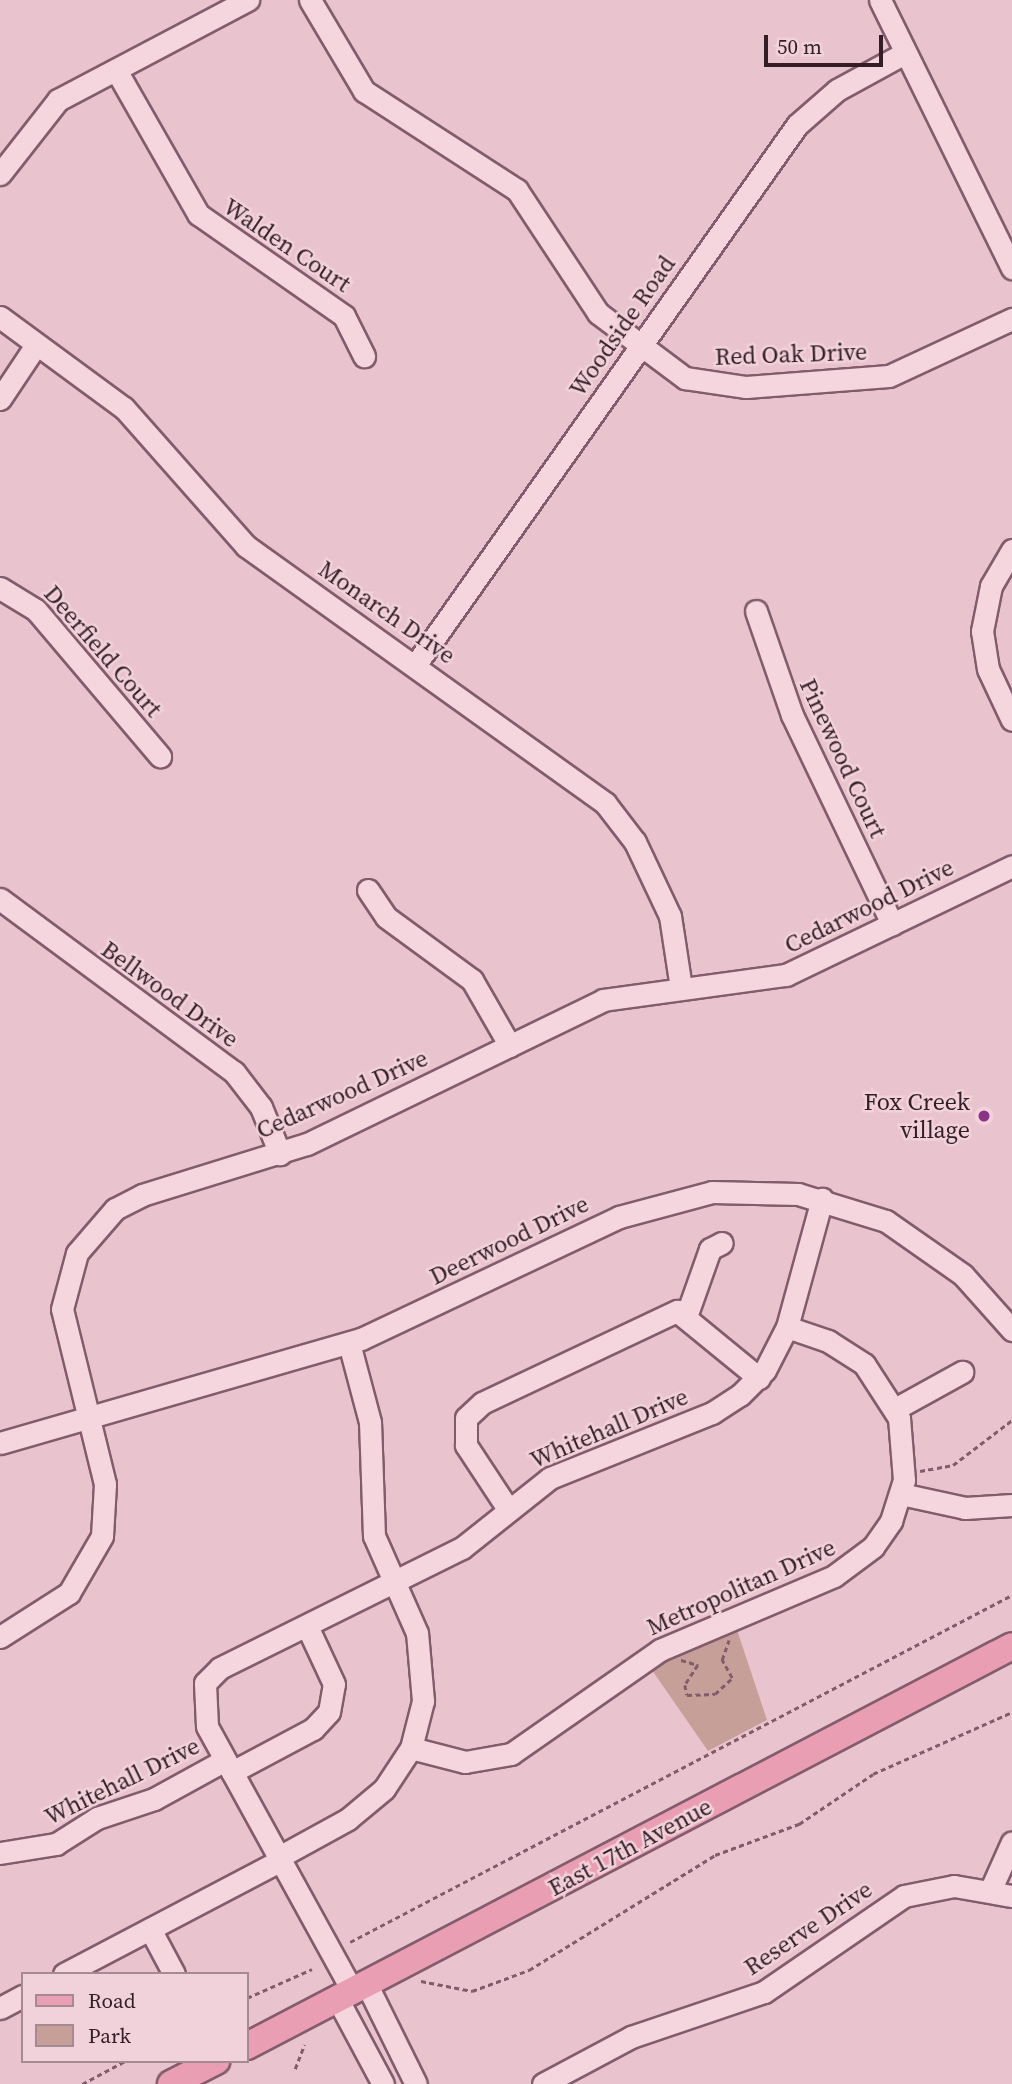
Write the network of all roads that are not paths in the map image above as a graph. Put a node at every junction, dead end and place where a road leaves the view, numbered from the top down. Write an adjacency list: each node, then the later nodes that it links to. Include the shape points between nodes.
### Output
1 (248, 0): 5 (street)
2 (310, 0): 11 (street, Red Oak Drive, via 364,91 517,190 598,313)
3 (880, 0): 4 (street)
4 (905, 53): 7 (street); 11 (street, Woodside Road, via 847,83 805,116)
5 (116, 69): 6 (street, via 51,106); 12 (street, Walden Court, via 198,214 344,316)
6 (0, 174)
7 (1012, 268)
8 (0, 317): 10 (street, Monarch Drive)
9 (1012, 319): 11 (street, Red Oak Drive, via 898,373 746,387 694,381)
10 (36, 345): 13 (street); 17 (street, Monarch Drive, via 124,408 239,540)
11 (639, 348): 17 (street, Woodside Road)
12 (364, 356)
13 (0, 399)
14 (1012, 550): 18 (street, via 991,586 982,631 986,666)
15 (0, 588): 19 (street, Deerfield Court, via 36,610)
16 (756, 611): 23 (street, Pinewood Court, via 792,715)
17 (416, 664): 24 (street, Monarch Drive, via 579,780 616,815 671,919)
18 (1012, 720)
19 (160, 756)
20 (1012, 866): 23 (street, Cedarwood Drive)
21 (368, 890): 25 (street, via 386,917 472,980)
22 (0, 899): 26 (street, Bellwood Drive, via 234,1072 261,1107)
23 (892, 924): 24 (street, Cedarwood Drive, via 777,978)
24 (681, 988): 25 (street, Cedarwood Drive, via 603,1000)
25 (510, 1046): 26 (street, Cedarwood Drive)
26 (280, 1154): 36 (street, Cedarwood Drive, via 137,1197 84,1241 65,1286 62,1320)
27 (822, 1199): 30 (street, Whitehall Drive); 31 (street, Deerwood Drive, via 916,1239 963,1275); 32 (street, Deerwood Drive, via 735,1190 654,1204)
28 (722, 1242): 29 (street, via 710,1249)
29 (687, 1314): 34 (street); 40 (street, via 646,1321 472,1410 466,1445)
30 (787, 1327): 34 (street, Whitehall Drive); 35 (street, Metropolitan Drive, via 852,1355)
31 (1012, 1330)
32 (349, 1343): 36 (street, Deerwood Drive); 41 (street, via 370,1422 374,1536)
33 (962, 1372): 35 (street)
34 (759, 1378): 40 (street, Whitehall Drive, via 720,1409 550,1478)
35 (895, 1409): 38 (street, Metropolitan Drive, via 905,1470)
36 (88, 1418): 37 (street, Deerwood Drive); 43 (street, Cedarwood Drive, via 108,1502 96,1553 69,1593)
37 (0, 1443)
38 (901, 1494): 39 (street, via 965,1508); 45 (street, Metropolitan Drive, via 883,1534 847,1570 672,1643 520,1750 465,1762)
39 (1012, 1504)
40 (508, 1509): 41 (street, Whitehall Drive, via 462,1548)
41 (394, 1583): 42 (street, Whitehall Drive); 45 (street, via 414,1622 424,1669 421,1714)
42 (307, 1626): 46 (street, Whitehall Drive, via 220,1668 205,1683 202,1710); 46 (street, via 334,1684 329,1712 313,1729)
43 (0, 1637)
44 (1012, 1646): 55 (main road, East 17th Avenue)
45 (411, 1748): 49 (street, via 367,1805)
46 (228, 1766): 48 (street, Whitehall Drive, via 97,1818 61,1842); 49 (street, Whitehall Drive)
47 (1012, 1842): 50 (street)
48 (0, 1853)
49 (280, 1859): 52 (street); 55 (street, Whitehall Drive)
50 (991, 1889): 51 (street, Reserve Drive); 63 (street, Reserve Drive, via 943,1886 904,1896 769,1989 631,2037)
51 (1012, 1896)
52 (150, 1929): 53 (street); 54 (street)
53 (68, 1972)
54 (173, 1972)
55 (353, 1992): 58 (main road, East 17th Avenue); 61 (street); 62 (street, Whitehall Drive)
56 (21, 1997): 57 (street)
57 (0, 2008)
58 (248, 2045)
59 (212, 2063): 60 (main road)
60 (171, 2084)
61 (383, 2084)
62 (416, 2084)
63 (543, 2084)

